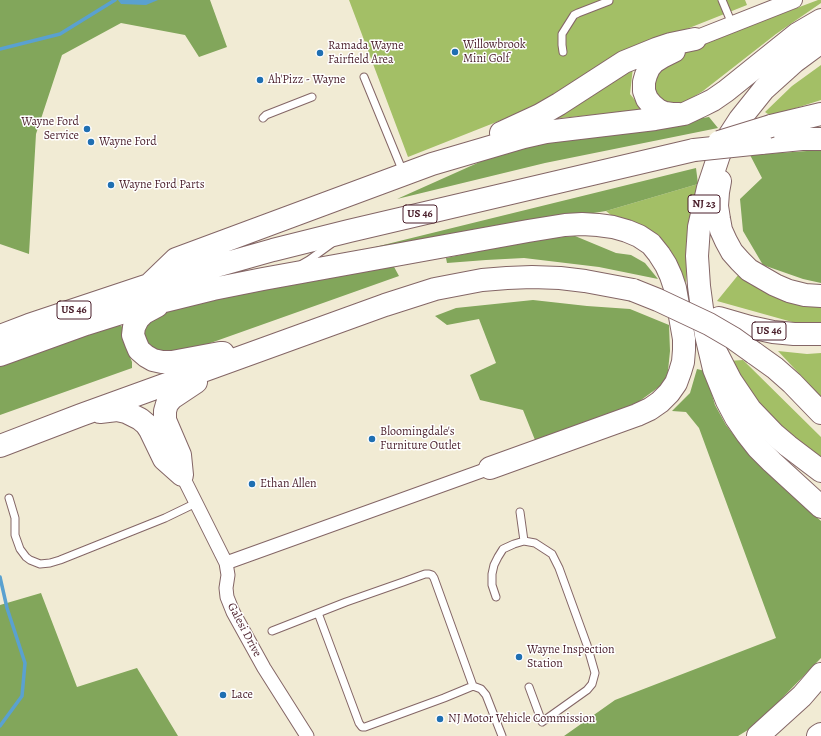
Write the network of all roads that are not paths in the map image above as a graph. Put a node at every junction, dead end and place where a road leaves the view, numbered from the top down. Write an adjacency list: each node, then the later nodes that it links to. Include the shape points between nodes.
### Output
1 (609, 0): 8 (lane, via 574,15 562,34)
2 (722, 0): 5 (lane)
3 (794, 0): 5 (street)
4 (821, 20): 12 (highway, via 797,34 713,100)
5 (732, 25): 6 (street)
6 (695, 39): 12 (highway, via 654,62 644,82 647,99 658,110); 17 (highway, via 671,44 624,62 540,115)
7 (821, 42): 11 (highway, NJ 23, via 779,74)
8 (563, 52)
9 (364, 77): 18 (lane)
10 (312, 97): 14 (lane)
11 (751, 104): 23 (highway, via 721,176 718,192 719,219 726,241 732,252 749,270 789,291); 25 (highway, NJ 23, via 719,155 699,227 698,286)
12 (684, 114): 17 (highway, via 655,120 546,132)
13 (821, 114): 15 (highway)
14 (263, 118)
15 (766, 135): 16 (highway, via 802,140); 19 (highway, US 46, bridge)
16 (821, 139)
17 (432, 164): 18 (highway)
18 (404, 174): 21 (highway, via 176,259)
19 (349, 231): 20 (lane, via 309,260); 21 (highway, US 46)
20 (263, 279): 24 (highway); 33 (highway, via 565,226 592,224 613,227 640,236 651,244 662,259 675,288 684,339 684,362 676,383 660,402 637,415)
21 (149, 286): 27 (highway, US 46)
22 (634, 290): 25 (highway, US 46, bridge); 29 (highway, US 46, via 585,281 532,277 458,284 385,305); 30 (highway, bridge, via 709,324 733,338 775,368)
23 (821, 296)
24 (166, 301): 28 (highway, via 114,315); 29 (highway, via 144,312 138,319 133,335 139,350 153,360 162,362 220,353)
25 (711, 317): 26 (highway, US 46, via 773,332); 34 (highway, NJ 23, via 715,350 731,381 750,409 779,439); 38 (highway, via 707,340 714,369 736,418 758,448)
26 (821, 334)
27 (0, 336)
28 (0, 355)
29 (234, 360): 31 (highway, US 46); 35 (highway, via 178,393 167,404 164,411 165,420 180,455)
30 (821, 413)
31 (82, 415): 32 (highway, US 46); 35 (highway, via 117,410 140,419 150,430 164,459)
32 (0, 446)
33 (490, 468): 41 (street)
34 (821, 471)
35 (182, 474): 37 (street, Galesi Drive)
36 (8, 498): 37 (lane, via 15,518 15,535 20,549 30,560 40,564 60,560)
37 (196, 503): 41 (street, Galesi Drive)
38 (821, 507)
39 (520, 512): 40 (lane)
40 (524, 541): 42 (lane, via 503,549 498,557 492,574); 47 (lane, via 535,543 552,554 595,673 587,690 542,722)
41 (226, 563): 50 (street, Galesi Drive, via 227,597 233,612 264,668)
42 (496, 597)
43 (318, 613): 44 (lane); 46 (lane, via 425,574 432,575); 46 (lane, via 362,727)
44 (272, 630)
45 (821, 674): 52 (highway, via 802,696)
46 (473, 686): 51 (lane, via 481,689 486,695)
47 (529, 687)
48 (821, 696): 53 (highway)
49 (821, 734): 54 (highway)
50 (307, 736)
51 (502, 736)
52 (758, 736)
53 (773, 736)
54 (818, 736)

